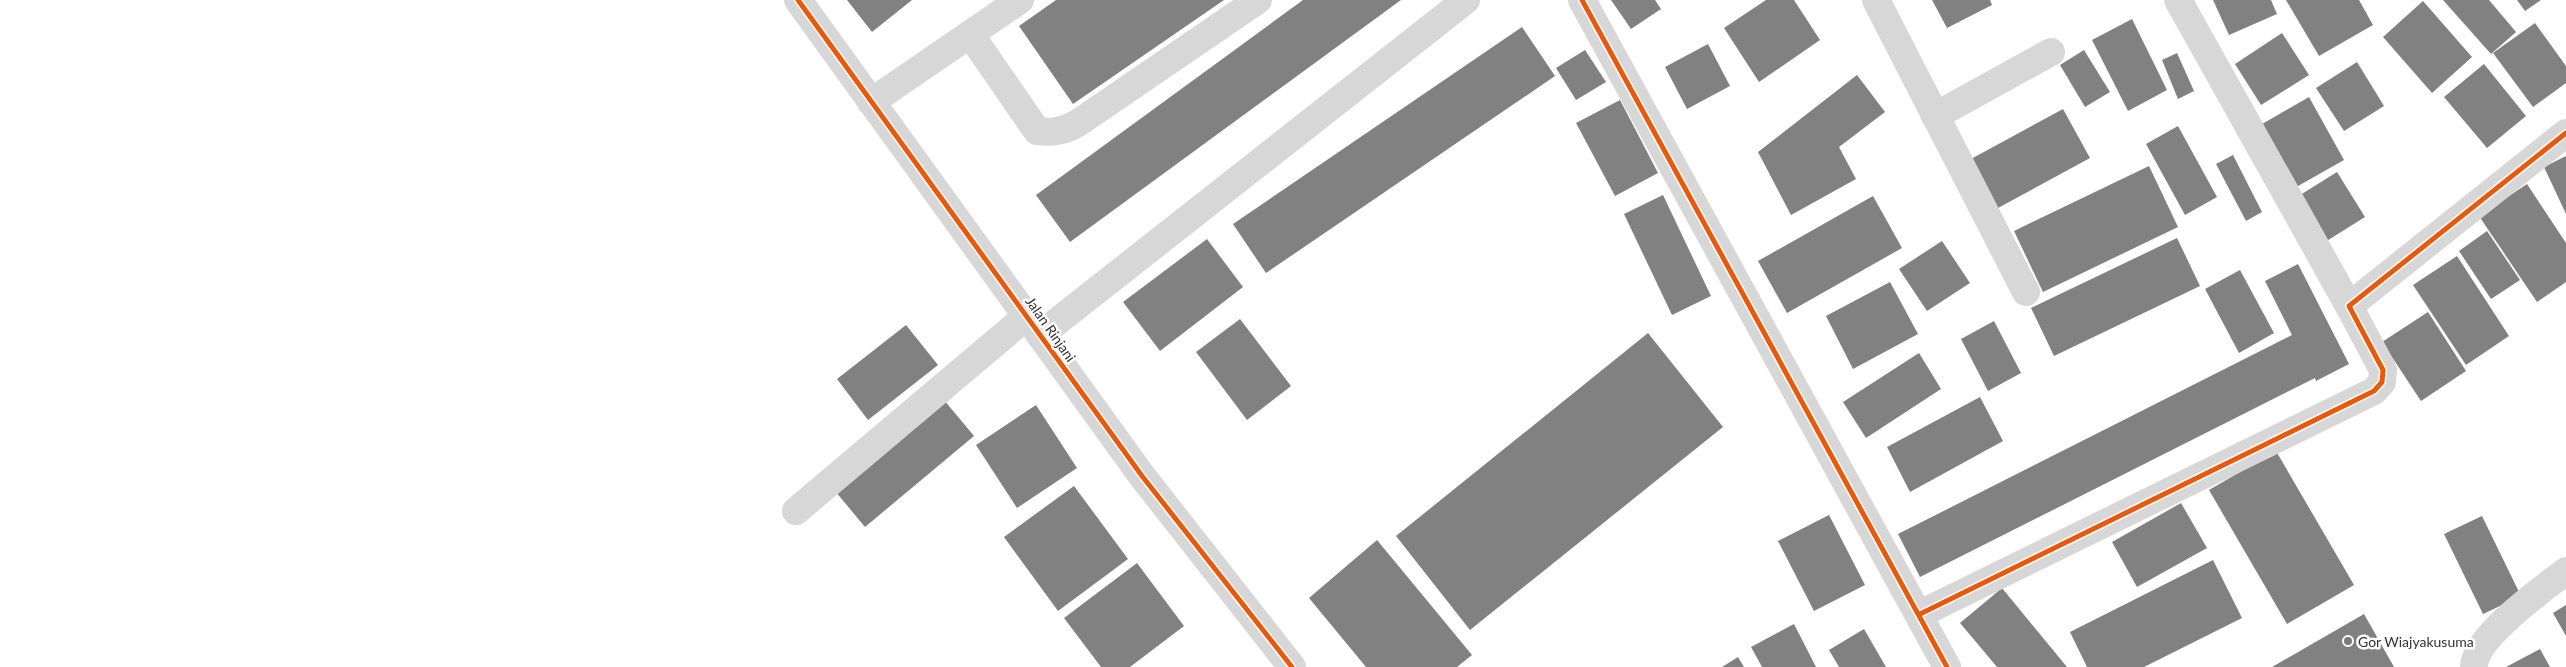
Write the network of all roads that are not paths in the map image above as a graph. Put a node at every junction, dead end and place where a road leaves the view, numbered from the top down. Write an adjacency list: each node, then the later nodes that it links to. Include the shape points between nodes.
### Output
1 (798, 0): 10 (street, Jalan Rinjani)
2 (1020, 0): 8 (street)
3 (1258, 0): 8 (street, via 1078,123 1067,130 1052,133 1037,131)
4 (1466, 0): 15 (street)
5 (1582, 0): 18 (street)
6 (1876, 0): 11 (street)
7 (2178, 0): 14 (street)
8 (970, 34): 10 (street)
9 (2051, 52): 11 (street)
10 (871, 102): 15 (street, Jalan Rinjani)
11 (1935, 116): 13 (street)
12 (2566, 133): 14 (street)
13 (2026, 292)
14 (2349, 306): 18 (street, via 2383,370 2382,382 2374,391)
15 (1034, 325): 16 (street); 19 (street, Jalan Rinjani, via 1142,476)
16 (796, 511)
17 (2566, 571): 21 (street, via 2503,622 2481,647)
18 (1920, 614): 20 (street)
19 (1292, 667)
20 (1946, 667)
21 (2474, 667)

